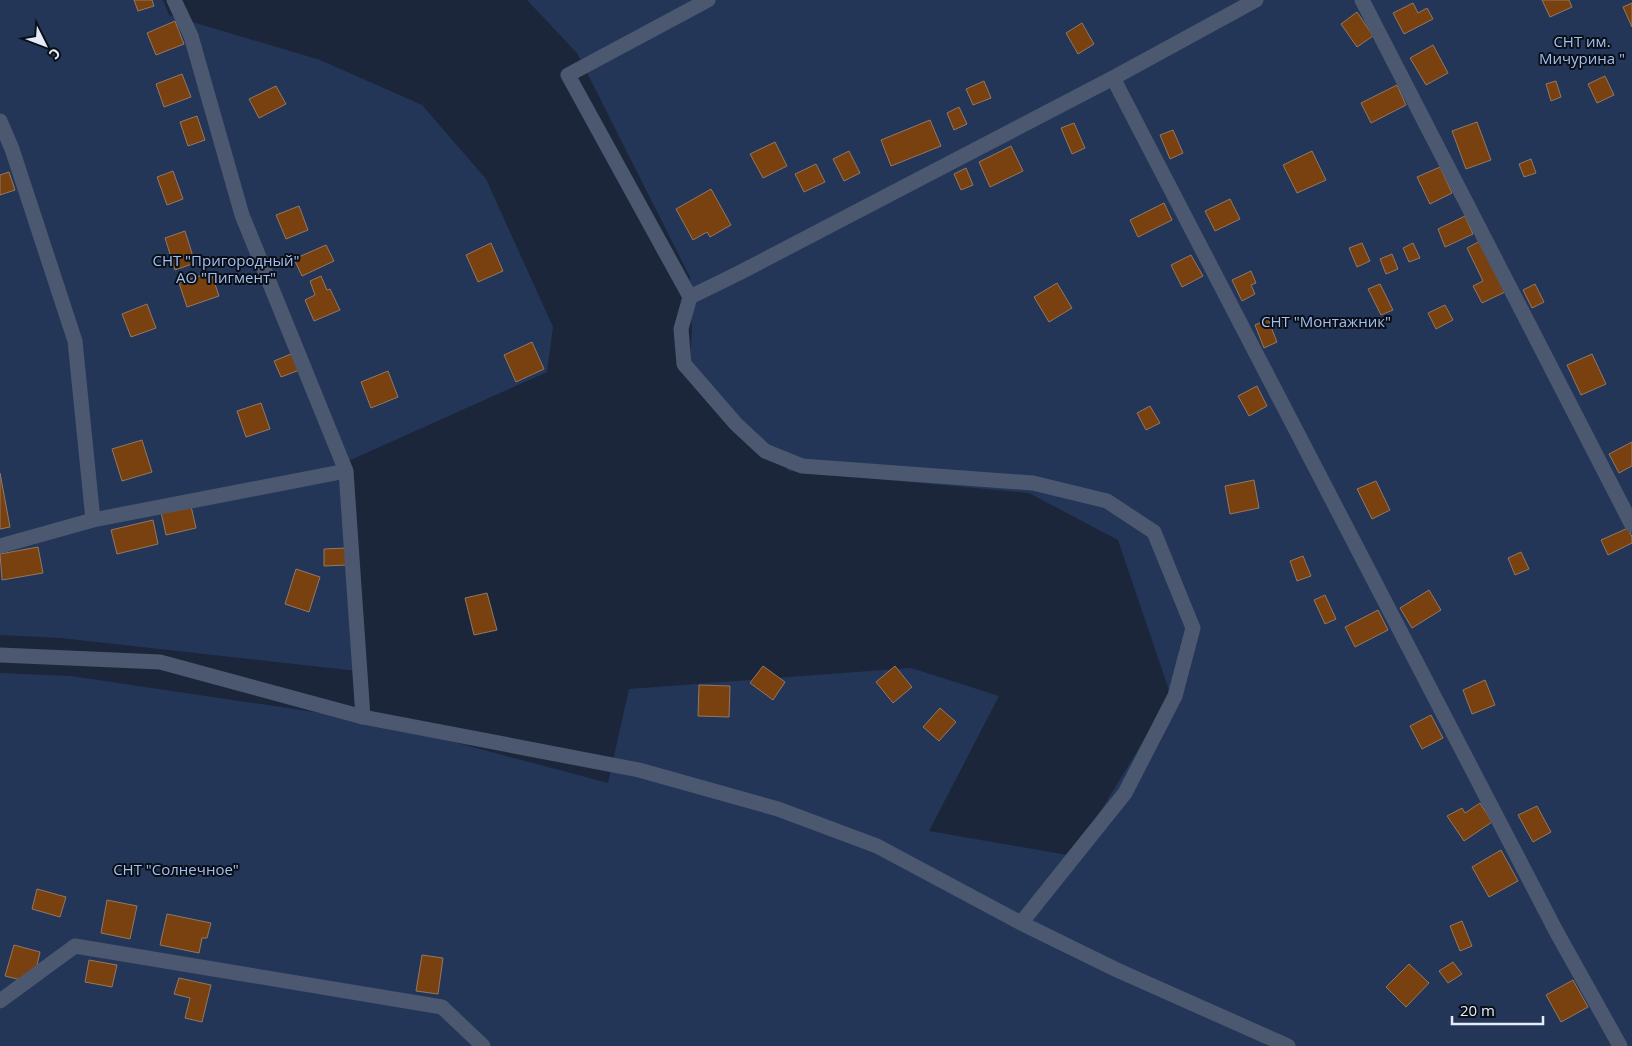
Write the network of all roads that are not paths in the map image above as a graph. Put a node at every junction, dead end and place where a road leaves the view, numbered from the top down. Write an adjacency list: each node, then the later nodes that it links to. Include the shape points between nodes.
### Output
1 (174, 0): 8 (street, via 191,36 242,215)
2 (708, 0): 7 (street, via 568,75)
3 (1256, 0): 5 (street)
4 (1362, 0): 10 (street)
5 (1112, 78): 7 (street); 18 (street, via 1556,931)
6 (0, 120): 9 (street, via 75,341)
7 (690, 297): 14 (street, via 681,329 684,364 764,452 802,466 1033,483 1107,501 1154,532 1193,628 1175,696 1125,793)
8 (346, 471): 9 (street); 13 (street)
9 (94, 520): 11 (street)
10 (1632, 526)
11 (0, 546)
12 (0, 655): 13 (street, via 160,662)
13 (363, 717): 14 (street, via 639,770 778,809 877,846)
14 (1021, 924): 17 (street)
15 (0, 1001): 16 (street, via 75,946 442,1007)
16 (483, 1046)
17 (1288, 1046)
18 (1620, 1046)

